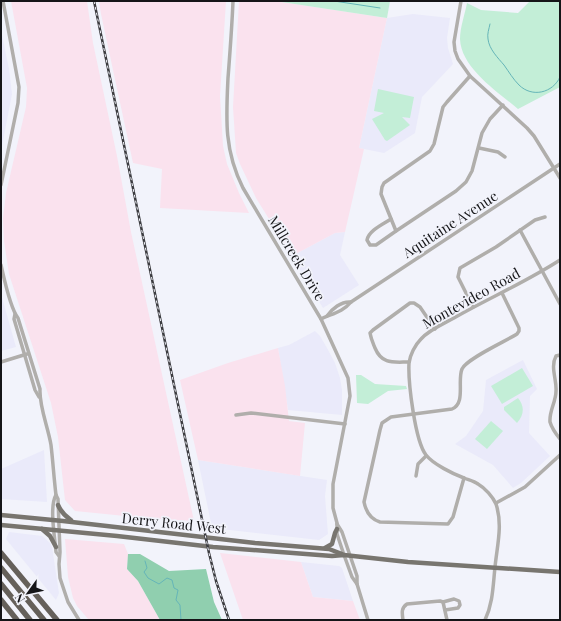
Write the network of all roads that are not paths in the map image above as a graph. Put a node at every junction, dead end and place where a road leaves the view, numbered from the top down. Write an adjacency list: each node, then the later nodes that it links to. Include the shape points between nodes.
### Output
1 (2, 1): 11 (street, via 19,87)
2 (233, 1): 22 (street, Millcreek Drive, via 226,111 227,140 232,162 243,188)
3 (461, 1): 4 (street, via 454,42 456,54)
4 (470, 76): 5 (street); 13 (street, via 446,102 430,151 384,183 381,194)
5 (503, 105): 6 (street, via 485,127); 9 (street, via 534,136)
6 (479, 148): 7 (street, via 498,152); 15 (street, via 466,182)
7 (505, 157)
8 (560, 164): 9 (street, Aquitaine Avenue)
9 (553, 167): 10 (street); 22 (street, Aquitaine Avenue, via 348,306 334,315)
10 (560, 178)
11 (1, 185)
12 (545, 217): 14 (street)
13 (391, 219): 15 (street); 15 (street, via 371,232 368,243 372,246)
14 (520, 230): 18 (street); 21 (street, via 460,268 458,277)
15 (396, 231)
16 (560, 260): 18 (street, Montevideo Road)
17 (1, 265): 24 (street, via 15,314 14,319)
18 (542, 272): 19 (street, Montevideo Road); 20 (street)
19 (502, 293): 21 (street, Montevideo Road); 29 (street, via 519,328 517,334 464,366 456,408)
20 (560, 304)
21 (473, 307): 23 (street, Montevideo Road)
22 (321, 319): 31 (street, Millcreek Drive, via 348,378 350,396)
23 (435, 329): 27 (street, Montevideo Road, via 420,339); 27 (street, via 420,307 410,303 370,333 376,352 383,360)
24 (27, 354): 26 (street); 37 (street, via 35,390 46,420)
25 (560, 354): 28 (street, via 553,361)
26 (1, 362)
27 (409, 362): 29 (street, Montevideo Road)
28 (558, 391): 32 (street, via 550,421)
29 (414, 414): 34 (street, Montevideo Road, via 420,443); 36 (street, via 391,417 382,423 364,502 370,516 380,522 448,524 453,517)
30 (236, 415): 31 (street, via 251,413)
31 (346, 424): 43 (street, Millcreek Drive, via 333,484 333,508)
32 (560, 439)
33 (560, 455): 38 (street, via 525,487)
34 (426, 456): 35 (street, via 418,464); 36 (street)
35 (416, 476)
36 (464, 478): 38 (street, via 481,486)
37 (56, 496): 39 (street); 41 (street, via 53,500)
38 (496, 503): 54 (street, via 500,530)
39 (58, 505): 41 (street); 42 (main road, via 66,517)
40 (1, 515): 41 (main road, Derry Road West)
41 (56, 520): 42 (main road, Derry Road West); 47 (street)
42 (75, 522): 49 (main road, Derry Road West, via 282,546)
43 (337, 523): 46 (street, Millcreek Drive); 52 (street, Millcreek Drive)
44 (1, 525): 45 (main road, Derry Road West)
45 (41, 528): 47 (main road, Derry Road West); 48 (main road, via 50,536)
46 (337, 529): 49 (main road, via 332,544); 51 (street, Millcreek Drive)
47 (56, 530): 48 (street); 51 (main road, Derry Road West, via 221,548); 53 (street, via 60,552)
48 (56, 547): 53 (street)
49 (324, 548): 51 (main road, Derry Road West)
50 (1, 553): 65 (highway)
51 (344, 555): 52 (main road, Derry Road West); 58 (street, Millcreek Drive)
52 (350, 555): 54 (main road, Derry Road West, via 408,562); 58 (street, Millcreek Drive)
53 (58, 556): 66 (street, via 63,588)
54 (494, 567): 56 (main road, Derry Road West); 70 (street, via 493,597)
55 (1, 568): 64 (highway)
56 (560, 572)
57 (1, 584): 63 (highway)
58 (357, 584): 67 (street, Millcreek Drive)
59 (1, 600): 62 (highway)
60 (443, 602): 61 (street); 61 (street, via 454,599 459,601 460,605 458,608); 68 (street, via 407,604 402,611)
61 (445, 610): 69 (street)
62 (17, 620)
63 (30, 620)
64 (44, 620)
65 (57, 620)
66 (79, 620)
67 (368, 620)
68 (403, 620)
69 (447, 620)
70 (485, 620)

